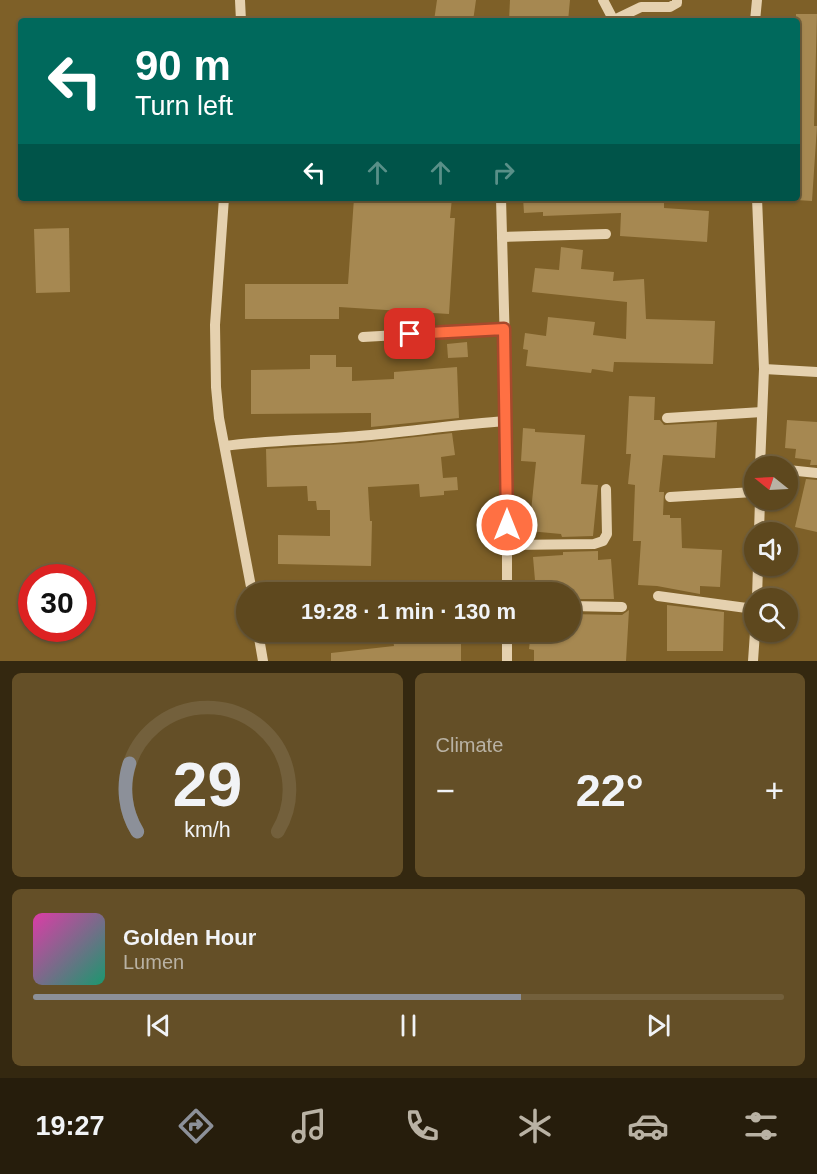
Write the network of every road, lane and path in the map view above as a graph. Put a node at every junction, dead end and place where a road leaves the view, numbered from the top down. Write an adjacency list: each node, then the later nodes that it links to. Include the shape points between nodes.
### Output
1 (240, 0): 5 (street)
2 (603, 0): 6 (street)
3 (678, 0): 7 (street, via 670,7 641,7)
4 (757, 0): 8 (street)
5 (241, 18)
6 (613, 18)
7 (618, 18)
8 (755, 18)
9 (224, 201): 21 (street, via 215,325 216,387)
10 (501, 201): 13 (street)
11 (757, 201): 16 (street)
12 (606, 234): 13 (street)
13 (502, 237): 14 (street)
14 (504, 329): 15 (street); 20 (street)
15 (363, 337)
16 (764, 369): 17 (street); 18 (street)
17 (817, 372)
18 (762, 412): 19 (street); 22 (street)
19 (667, 418)
20 (507, 421): 21 (street); 28 (street)
21 (225, 446): 29 (street)
22 (760, 456)
23 (798, 472): 24 (street)
24 (817, 473)
25 (606, 489): 28 (street, via 607,534 603,541)
26 (744, 493): 27 (street)
27 (670, 497)
28 (507, 545): 30 (street)
29 (250, 582)
30 (507, 582)
31 (658, 596): 34 (street)
32 (581, 606): 33 (street)
33 (622, 607)
34 (744, 608)
35 (260, 642): 38 (street)
36 (507, 642): 39 (street)
37 (754, 642): 40 (street)
38 (263, 661)
39 (507, 661)
40 (753, 661)

